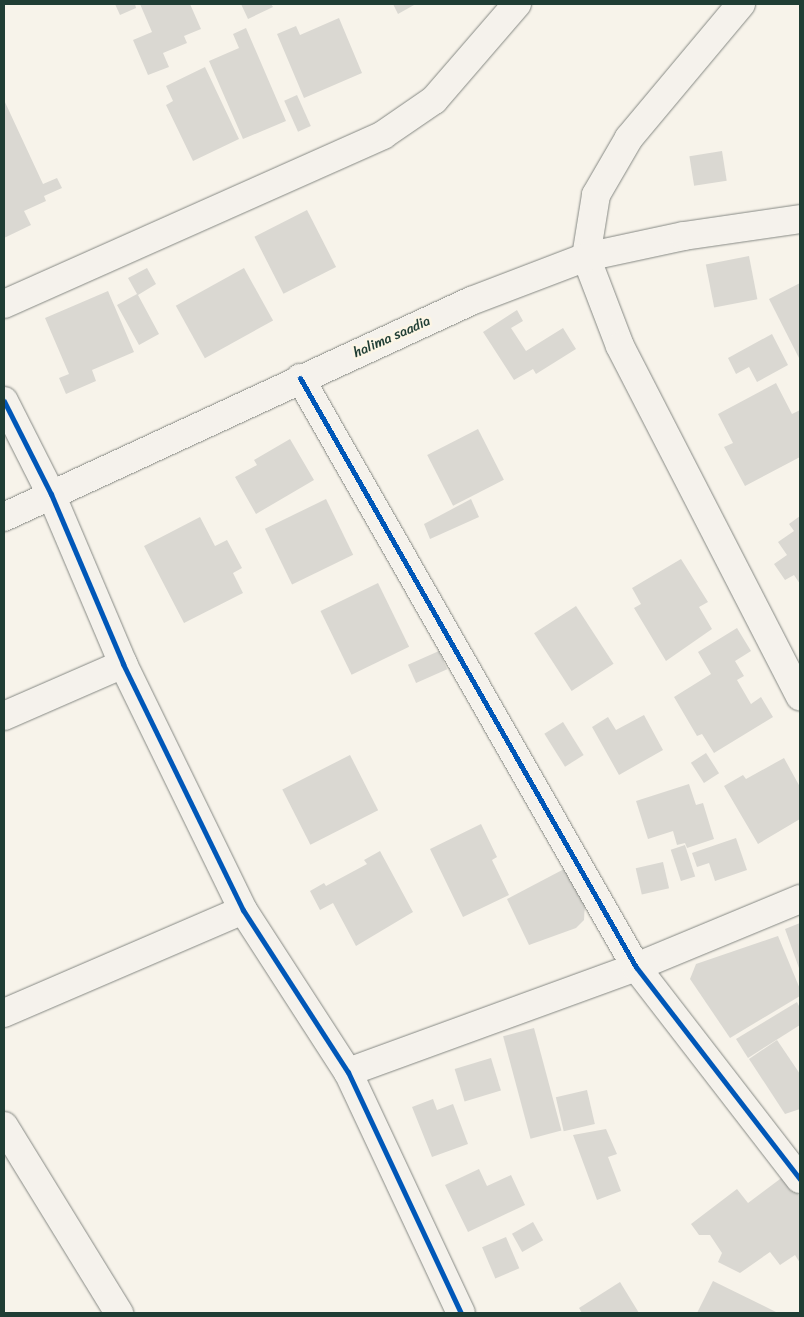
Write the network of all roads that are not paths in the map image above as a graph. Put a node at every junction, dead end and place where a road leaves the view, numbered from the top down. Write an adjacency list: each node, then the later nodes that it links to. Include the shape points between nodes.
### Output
1 (517, 4): 5 (street, via 434,100 383,135)
2 (741, 4): 4 (street, via 629,138 596,195)
3 (800, 219): 4 (street, halima saadia, via 684,236)
4 (586, 257): 6 (street, halima saadia, via 471,301); 11 (street, via 625,354)
5 (4, 304)
6 (300, 378): 8 (street, halima saadia); 15 (street)
7 (4, 401): 8 (street)
8 (51, 494): 9 (street, halima saadia); 10 (street)
9 (4, 517)
10 (123, 664): 12 (street); 14 (street)
11 (800, 696)
12 (4, 716)
13 (800, 899): 15 (street)
14 (243, 910): 16 (street); 17 (street)
15 (636, 967): 17 (street); 19 (street)
16 (4, 1013)
17 (348, 1072): 22 (street)
18 (4, 1126): 21 (street)
19 (791, 1153): 20 (street)
20 (800, 1179)
21 (119, 1313)
22 (461, 1313)

